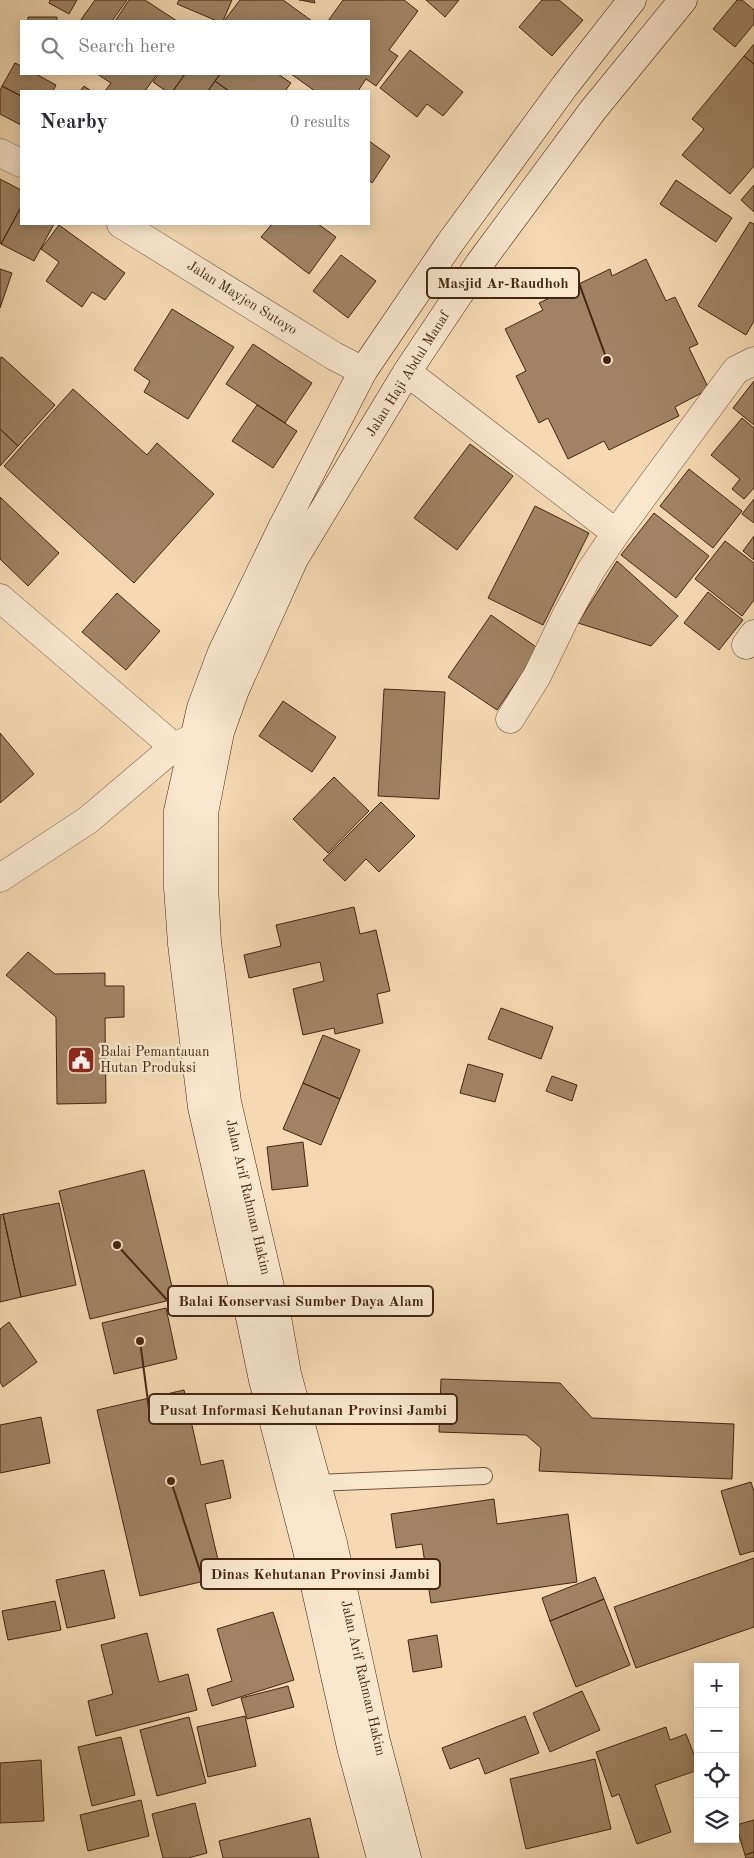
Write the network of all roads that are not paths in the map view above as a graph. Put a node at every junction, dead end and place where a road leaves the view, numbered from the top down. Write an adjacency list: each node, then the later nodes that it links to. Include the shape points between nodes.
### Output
1 (632, 0): 7 (main road, via 450,243)
2 (683, 0): 8 (main road, Jalan Haji Abdul Manaf, via 587,118 479,264)
3 (0, 153): 4 (main road)
4 (20, 163)
5 (123, 225): 7 (main road, Jalan Mayjen Sutoyo)
6 (754, 361): 9 (main road, via 736,370)
7 (363, 371): 12 (main road, via 222,652 201,708)
8 (407, 372): 9 (main road); 12 (main road, Jalan Haji Abdul Manaf, via 294,559 235,690)
9 (616, 533): 11 (main road, via 591,570 537,676)
10 (0, 598): 12 (main road)
11 (510, 719)
12 (196, 739): 13 (main road, via 88,820); 15 (main road, Jalan Arif Rahman Hakim, via 204,813 207,942 229,1112); 16 (main road, Jalan Arif Rahman Hakim, via 178,811 178,887 187,994 202,1107 263,1380)
13 (0, 878)
14 (484, 1476): 15 (lane)
15 (316, 1483): 17 (main road, Jalan Arif Rahman Hakim, via 333,1543 376,1741)
16 (381, 1858)
17 (407, 1858)

